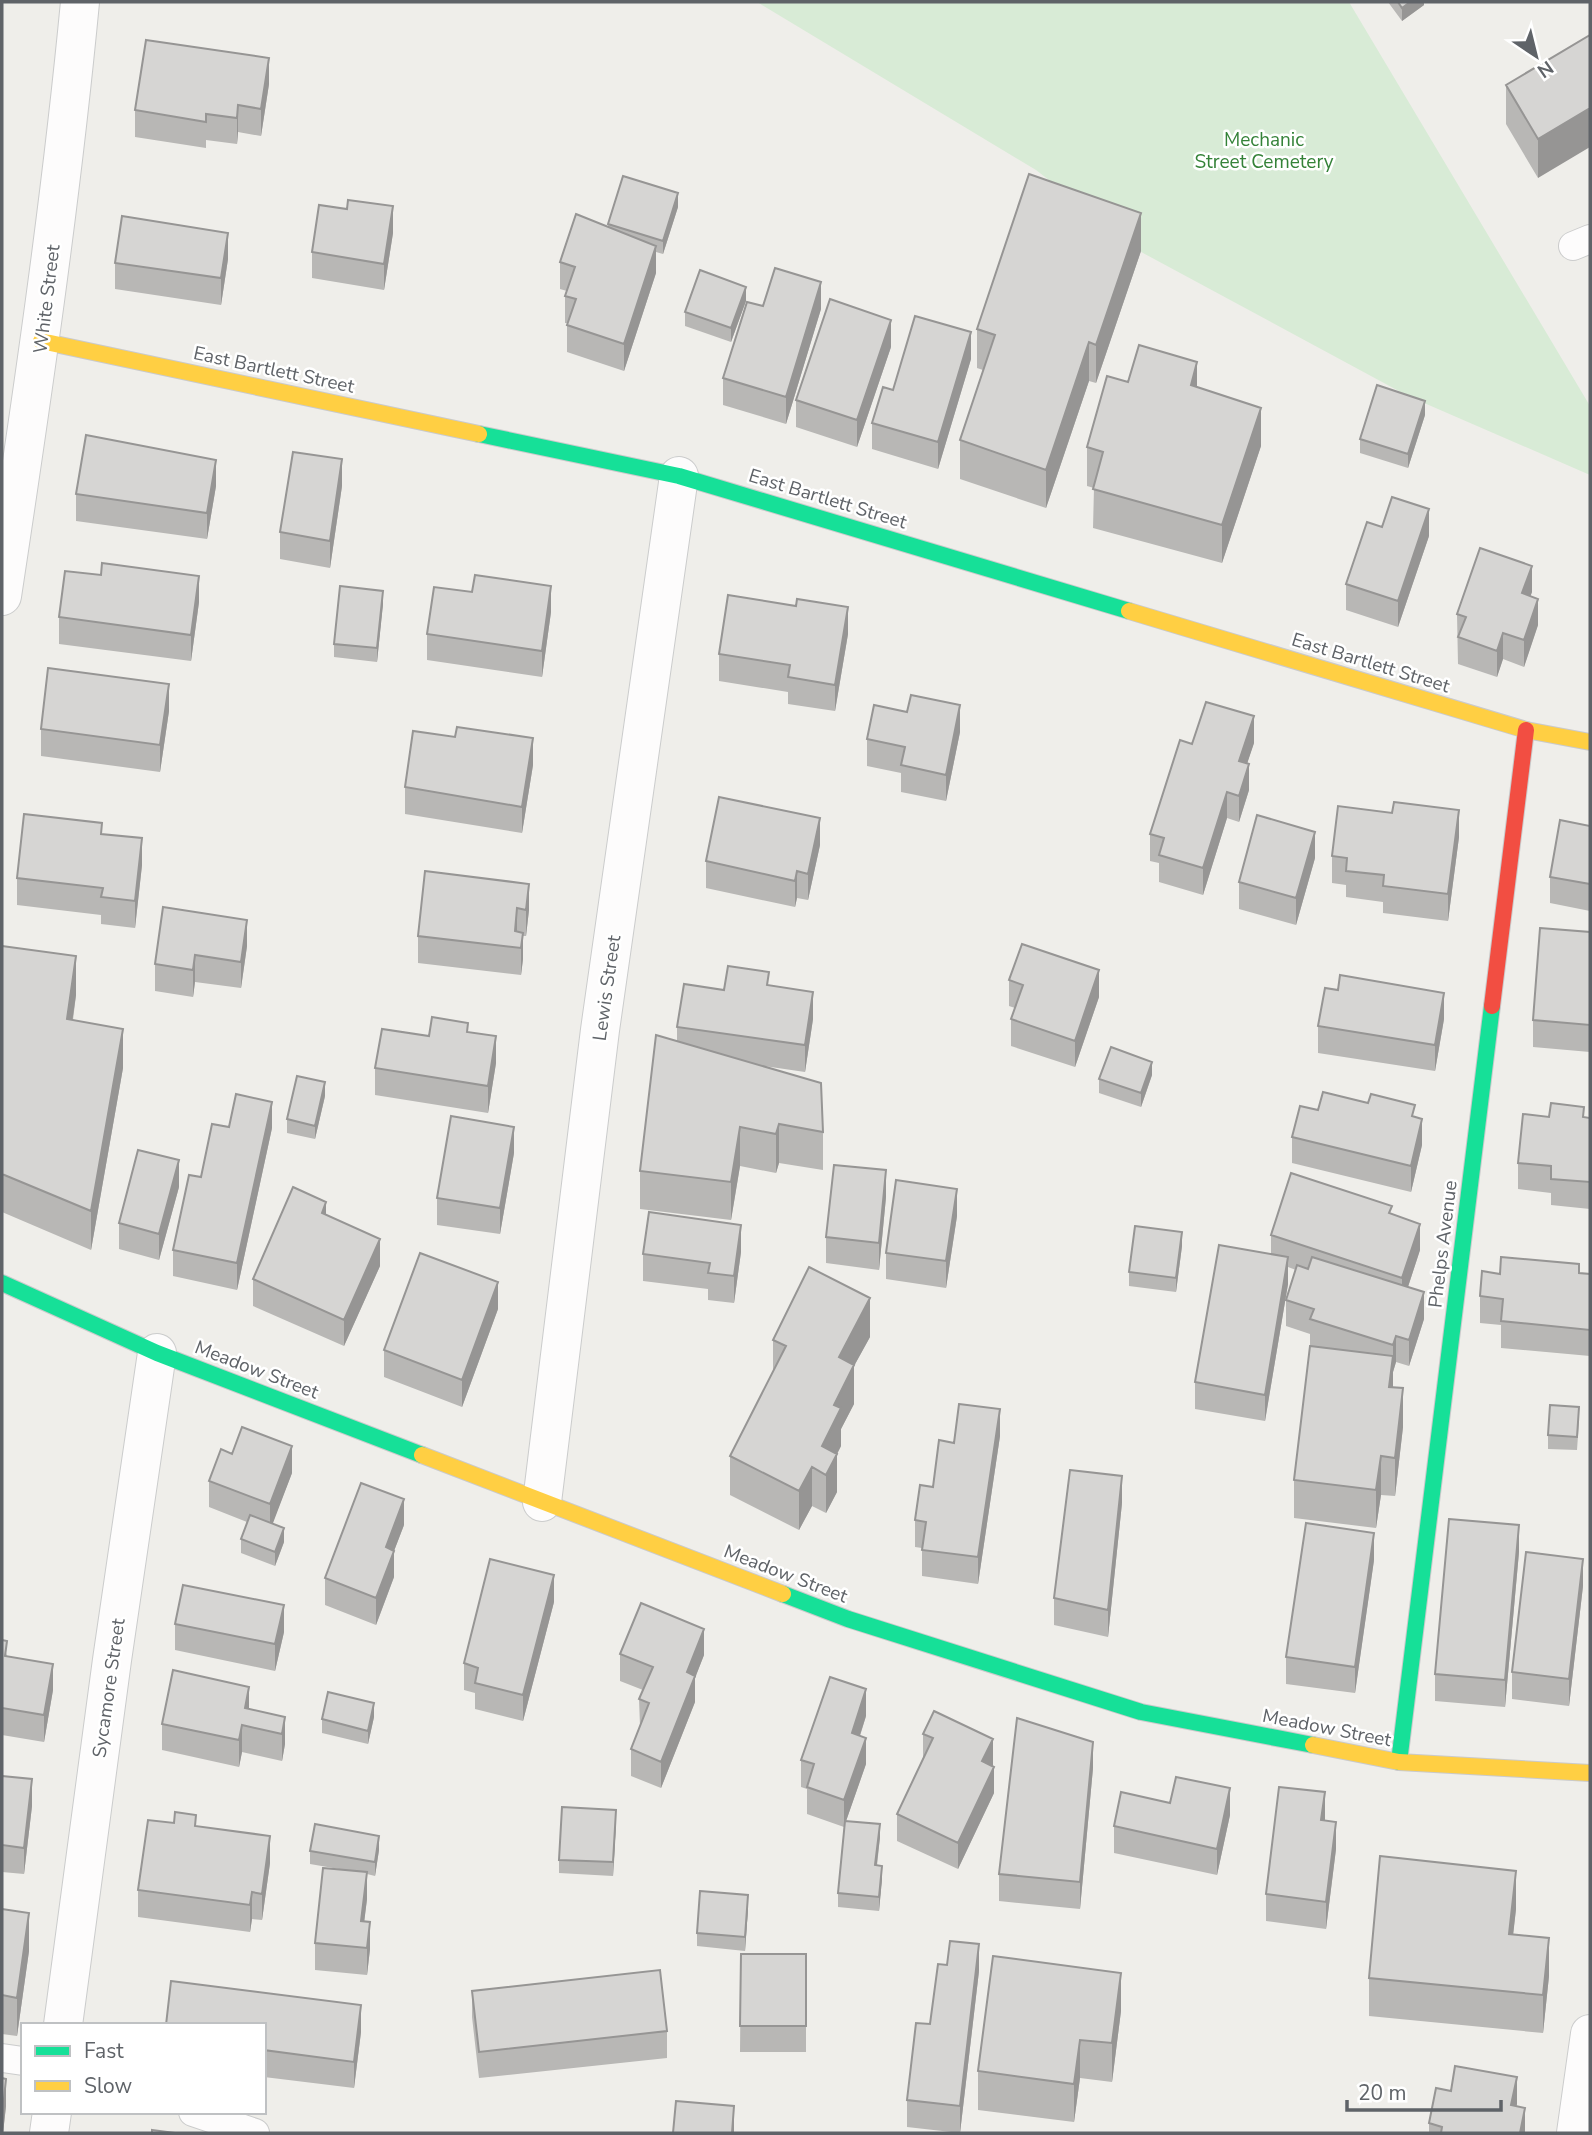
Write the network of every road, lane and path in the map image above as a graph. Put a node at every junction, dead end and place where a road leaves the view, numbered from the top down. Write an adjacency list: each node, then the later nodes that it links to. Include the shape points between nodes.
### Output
1 (80, 2): 2 (street, White Street)
2 (41, 341): 3 (street, East Bartlett Street); 4 (street, White Street)
3 (679, 475): 5 (street, East Bartlett Street); 9 (street, Lewis Street, via 600,1030)
4 (2, 596)
5 (1526, 730): 6 (street, East Bartlett Street); 10 (street, Phelps Avenue)
6 (1590, 742)
7 (2, 1283): 8 (street, Meadow Street)
8 (158, 1353): 9 (street, Meadow Street); 12 (street, Sycamore Street)
9 (542, 1502): 10 (street, Meadow Street, via 848,1619 1141,1712)
10 (1399, 1762): 11 (street, Meadow Street)
11 (1590, 1773)
12 (63, 2023)
13 (1590, 2034): 20 (street)
14 (2, 2058): 15 (lane)
15 (21, 2061)
16 (52, 2114): 18 (street)
17 (199, 2114): 19 (lane)
18 (49, 2133)
19 (255, 2133)
20 (1576, 2133)

